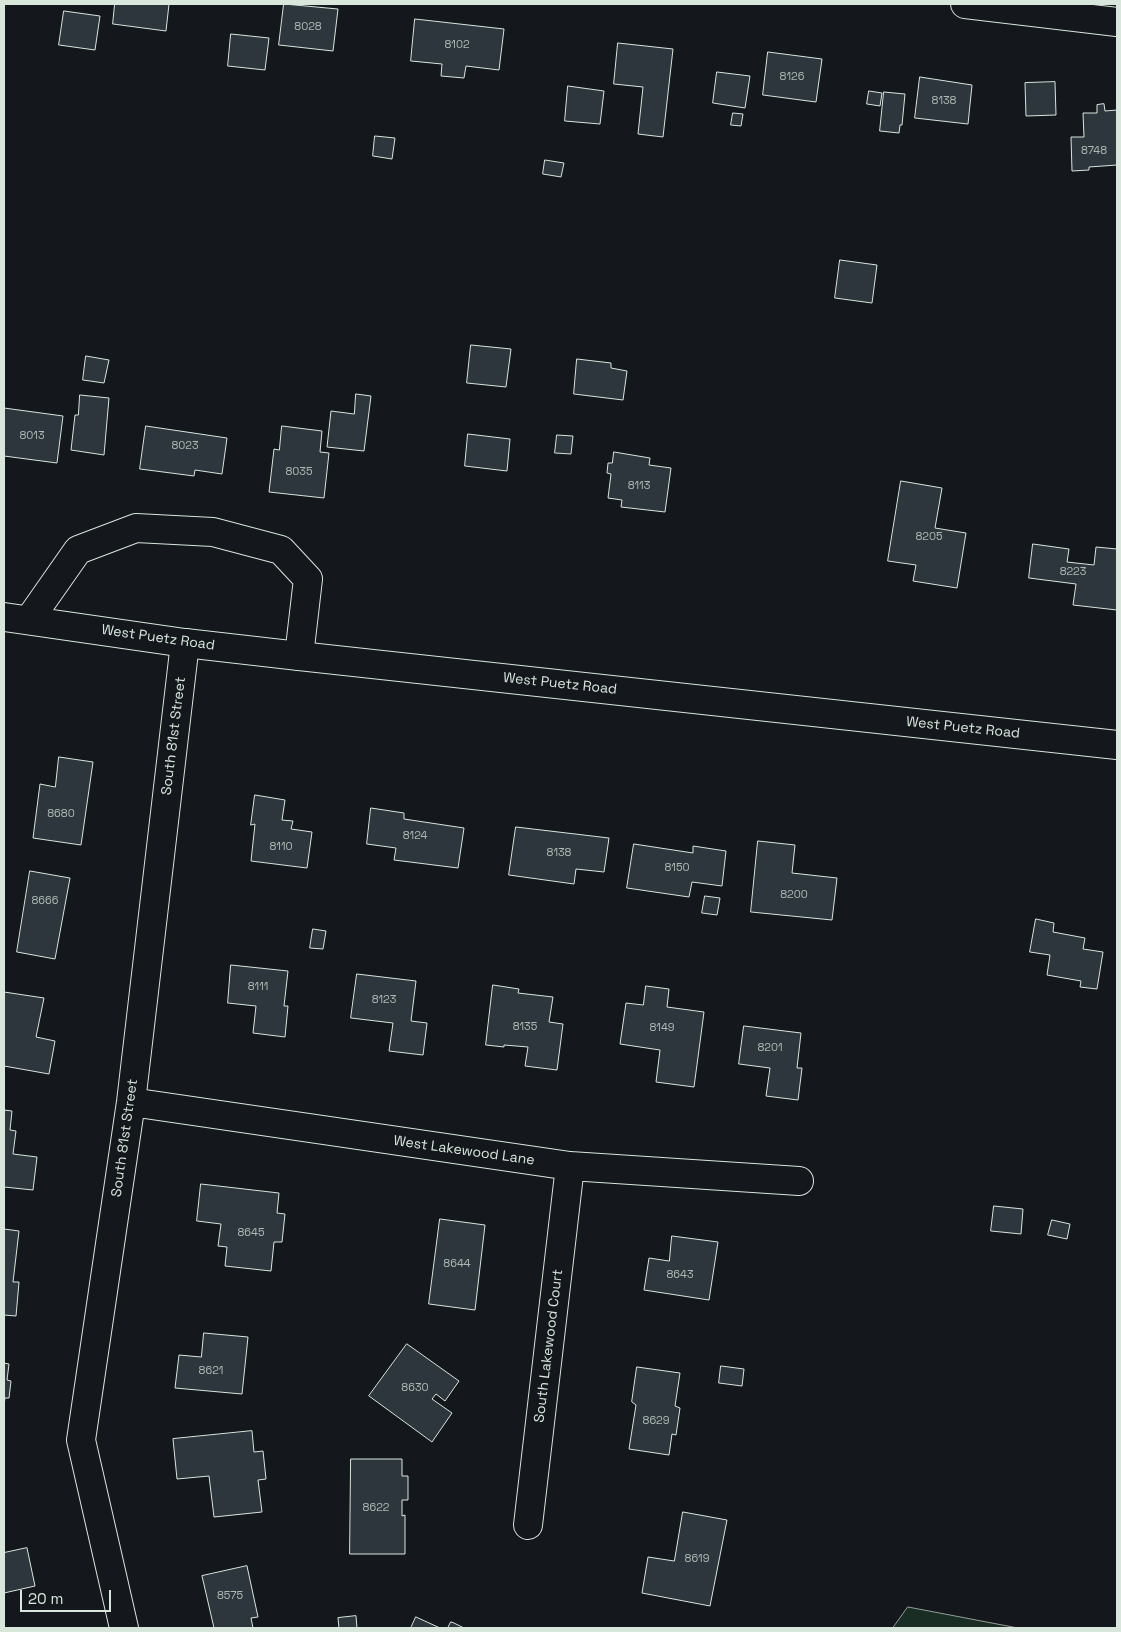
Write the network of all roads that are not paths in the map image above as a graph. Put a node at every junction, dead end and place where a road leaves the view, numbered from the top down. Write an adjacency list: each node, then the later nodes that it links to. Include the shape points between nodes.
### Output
1 (965, 4): 2 (street)
2 (1117, 22)
3 (16, 619): 4 (street, West Puetz Road); 5 (street, via 78,550 136,528 213,532 281,550 308,579)
4 (185, 642): 5 (street, West Puetz Road); 7 (street, South 81st Street)
5 (299, 656): 6 (street, West Puetz Road)
6 (1117, 745)
7 (131, 1102): 8 (street, West Lakewood Lane); 11 (street, South 81st Street, via 81,1440)
8 (570, 1166): 9 (street, West Lakewood Lane); 10 (street, South Lakewood Court)
9 (799, 1181)
10 (528, 1525)
11 (124, 1628)

